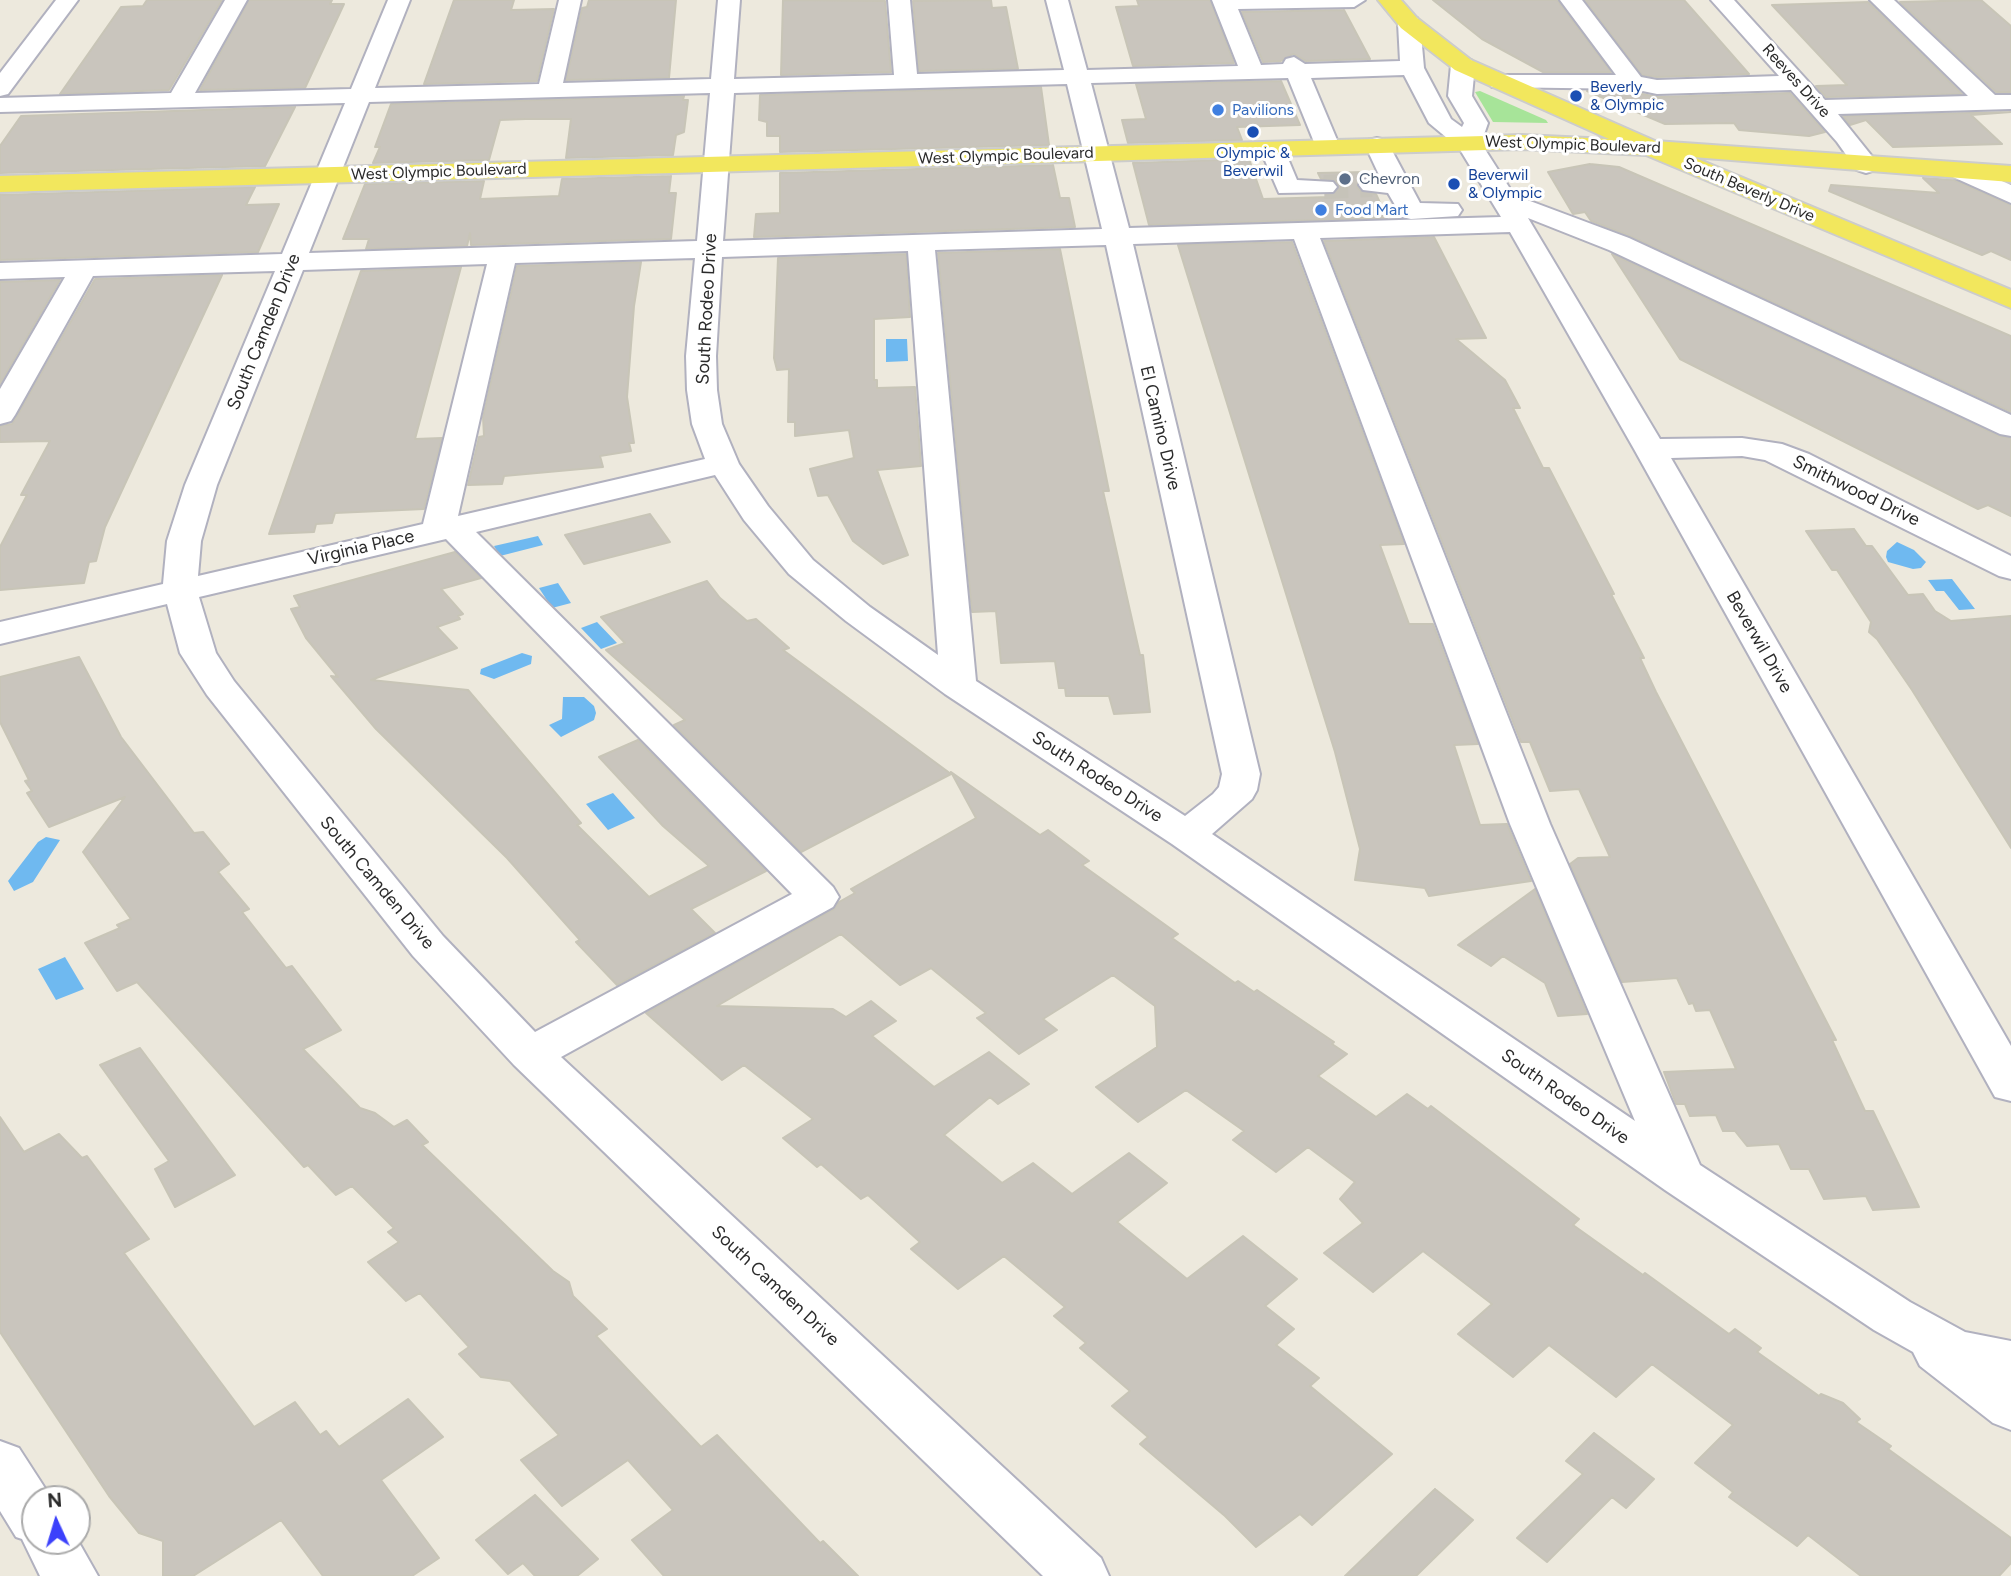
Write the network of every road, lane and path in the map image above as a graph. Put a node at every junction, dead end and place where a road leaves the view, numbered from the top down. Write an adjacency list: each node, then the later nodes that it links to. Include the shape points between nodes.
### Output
1 (66, 0): 25 (street)
2 (236, 0): 28 (street)
3 (398, 0): 27 (street, South Camden Drive)
4 (570, 0): 26 (street)
5 (729, 0): 24 (street, South Rodeo Drive)
6 (899, 0): 20 (street)
7 (1057, 0): 19 (street, El Camino Drive)
8 (1354, 0): 13 (street)
9 (1389, 0): 14 (main road, South Beverly Drive)
10 (1571, 0): 22 (street)
11 (1723, 0): 23 (street, Reeves Drive)
12 (1881, 0): 29 (street)
13 (1223, 1): 18 (street)
14 (1409, 23): 15 (main road, South Beverly Drive); 17 (street)
15 (1463, 65): 21 (main road, South Beverly Drive); 32 (street, via 1460,96 1476,123)
16 (1296, 68): 17 (street); 18 (street); 35 (street)
17 (1412, 68): 32 (street, via 1441,123)
18 (1252, 72): 19 (street)
19 (1076, 77): 20 (street); 37 (street, El Camino Drive)
20 (906, 82): 24 (street)
21 (1500, 82): 22 (street); 34 (main road, South Beverly Drive)
22 (1633, 82): 23 (street, via 1657,87)
23 (1797, 83): 31 (street, Reeves Drive)
24 (722, 86): 26 (street); 39 (street, South Rodeo Drive)
25 (0, 89)
26 (549, 91): 27 (street)
27 (360, 96): 28 (street); 43 (street, South Camden Drive)
28 (177, 101): 30 (street)
29 (2000, 102): 31 (street)
30 (0, 105)
31 (1819, 107): 40 (street, Reeves Drive)
32 (1469, 143): 33 (main road, West Olympic Boulevard); 34 (main road, West Olympic Boulevard); 47 (street, Beverwil Drive)
33 (1377, 145): 35 (main road, West Olympic Boulevard); 47 (street, via 1385,185 1411,211)
34 (1647, 146): 38 (main road, West Olympic Boulevard); 48 (main road, South Beverly Drive)
35 (1328, 147): 36 (main road, West Olympic Boulevard)
36 (1272, 149): 37 (main road, West Olympic Boulevard); 45 (street, via 1289,188)
37 (1096, 153): 39 (main road, West Olympic Boulevard); 50 (street, El Camino Drive)
38 (1828, 161): 40 (main road, West Olympic Boulevard); 48 (main road, via 1802,184 1800,195)
39 (717, 164): 43 (main road, West Olympic Boulevard); 52 (street, South Rodeo Drive)
40 (1866, 164): 41 (main road, West Olympic Boulevard)
41 (1962, 172): 42 (main road, West Olympic Boulevard); 46 (street)
42 (2011, 174)
43 (328, 175): 44 (main road, West Olympic Boulevard); 54 (street, South Camden Drive)
44 (0, 184)
45 (1324, 187)
46 (2011, 195)
47 (1510, 211): 49 (street); 59 (street, via 1619,244); 60 (street, Beverwil Drive)
48 (1814, 217): 57 (main road, South Beverly Drive)
49 (1304, 230): 50 (street); 70 (street, via 1530,824)
50 (1116, 237): 51 (street); 67 (street, El Camino Drive, via 1241,774 1238,790 1227,803)
51 (921, 242): 52 (street); 66 (street)
52 (709, 249): 53 (street); 61 (street, South Rodeo Drive, via 702,390 707,424)
53 (503, 256): 54 (street); 62 (street)
54 (293, 262): 55 (street); 64 (street, South Camden Drive, via 201,485 184,541)
55 (84, 268): 56 (street); 58 (street)
56 (0, 271)
57 (2011, 300)
58 (0, 415)
59 (2011, 427)
60 (1650, 449): 63 (street, Smithwood Drive, via 1742,447 1771,451); 69 (street, Beverwil Drive)
61 (723, 464): 62 (street, Virginia Place); 66 (street, South Rodeo Drive, via 756,513 801,566 858,614)
62 (445, 529): 64 (street, Virginia Place); 68 (street, via 819,897)
63 (2011, 569)
64 (180, 591): 65 (street, Virginia Place); 68 (street, South Camden Drive, via 198,653 220,687 428,946)
65 (0, 633)
66 (958, 686): 67 (street, South Rodeo Drive)
67 (1186, 835): 70 (street, South Rodeo Drive)
68 (530, 1054): 78 (street, South Camden Drive)
69 (2011, 1085)
70 (1682, 1177): 71 (street, South Rodeo Drive)
71 (1892, 1315): 72 (street, South Rodeo Drive, via 1955,1351); 73 (street, South Rodeo Drive)
72 (2011, 1362)
73 (2011, 1408)
74 (0, 1464): 75 (street)
75 (21, 1498)
76 (57, 1555): 77 (street)
77 (70, 1576)
78 (1082, 1576)

